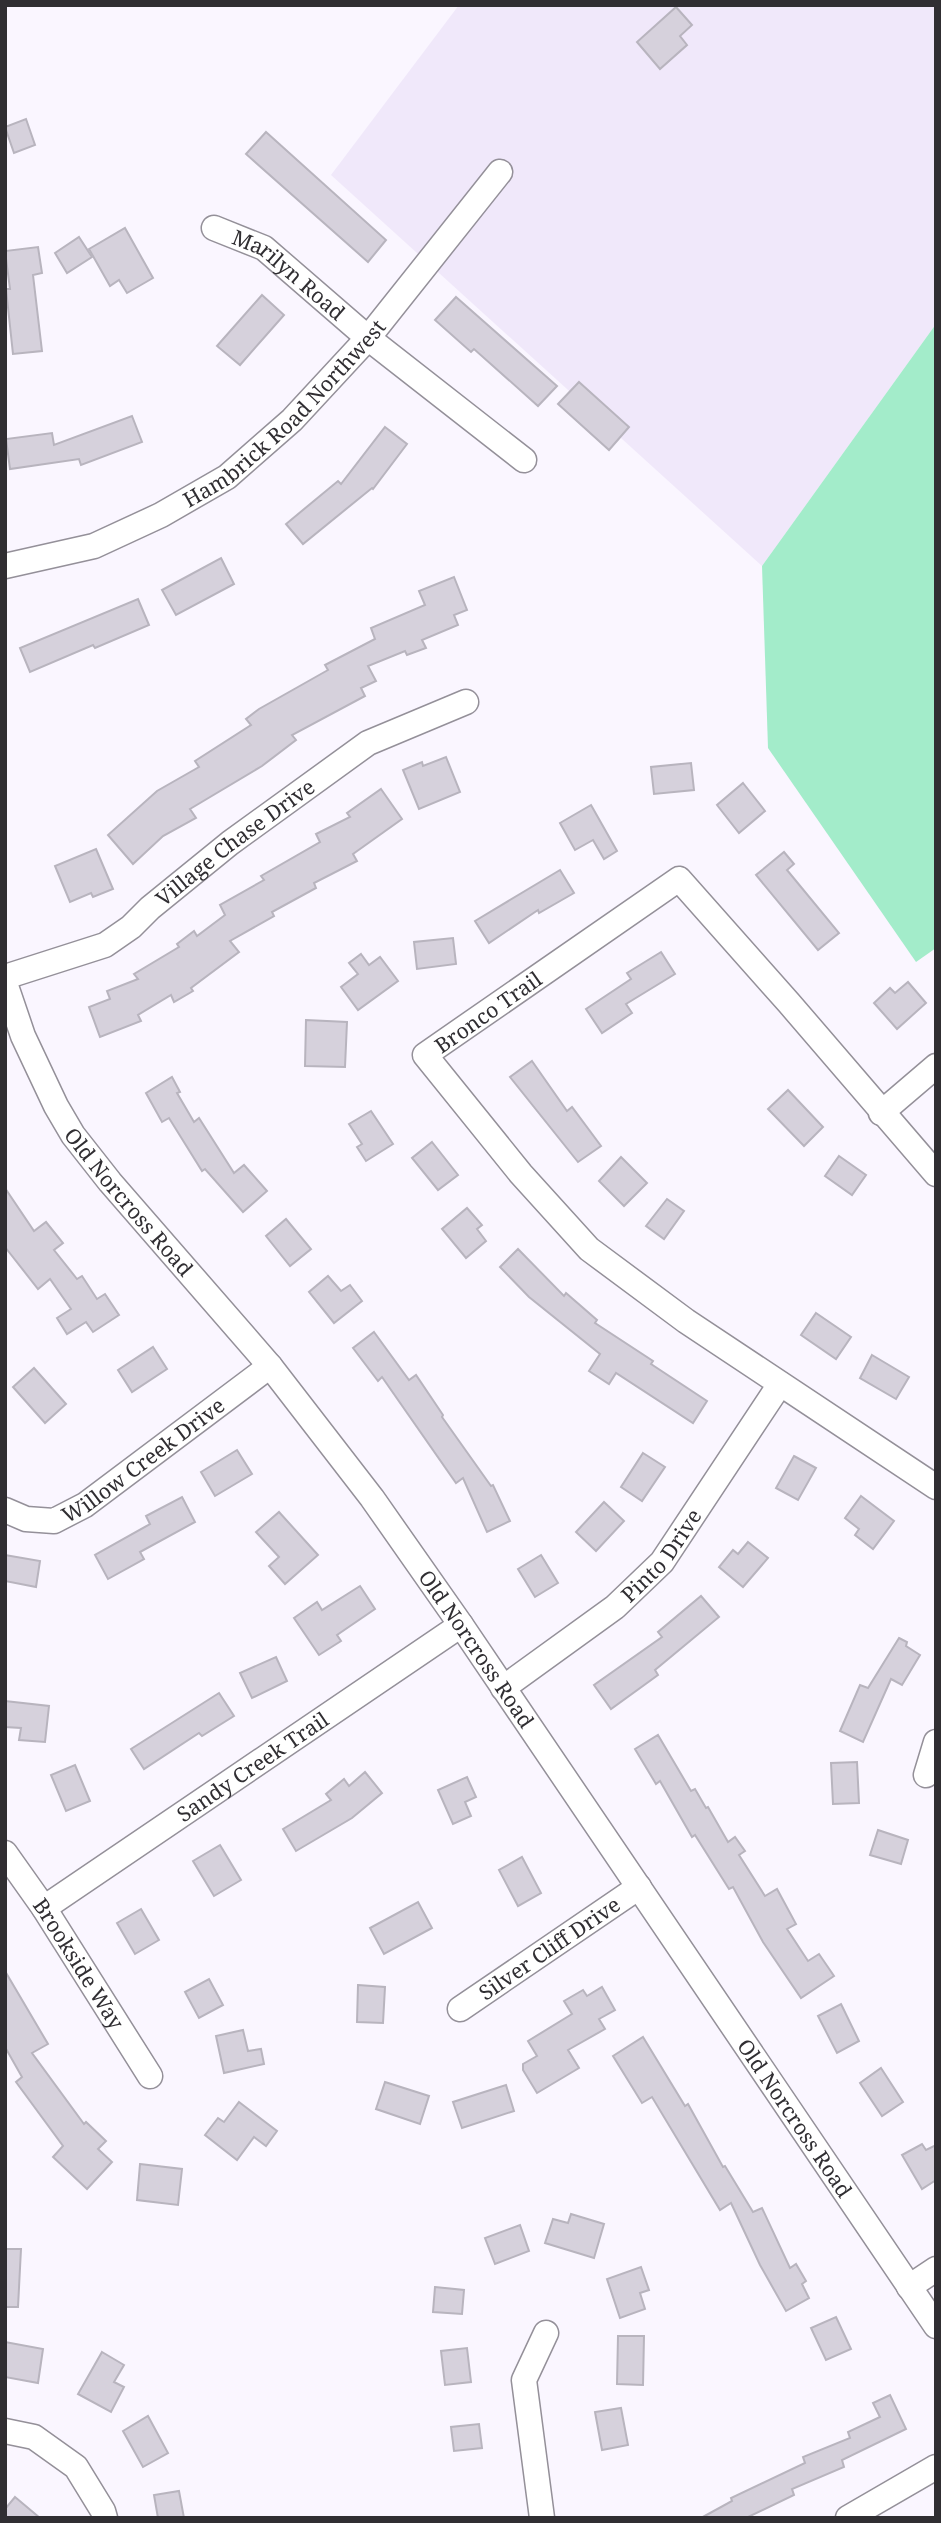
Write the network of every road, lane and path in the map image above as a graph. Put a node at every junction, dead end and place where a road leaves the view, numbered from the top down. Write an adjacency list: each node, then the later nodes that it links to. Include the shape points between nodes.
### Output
1 (500, 172): 3 (street, Hambrick Road Northwest)
2 (214, 229): 3 (street, Marilyn Road, via 264,248)
3 (368, 338): 4 (street, Marilyn Road); 5 (street, Hambrick Road Northwest, via 292,420 227,477 162,515 94,546)
4 (524, 460)
5 (5, 566)
6 (466, 702): 7 (street, Village Chase Drive, via 368,743 230,843 105,945)
7 (5, 977)
8 (5, 983): 12 (street, Old Norcross Road, via 23,1036 73,1135)
9 (936, 1066): 10 (street)
10 (881, 1113): 11 (street, Bronco Trail); 13 (street, Bronco Trail, via 679,879 425,1055 521,1174 589,1249)
11 (936, 1174)
12 (270, 1366): 15 (street, Willow Creek Drive, via 85,1505 54,1521 26,1519); 16 (street, Old Norcross Road, via 372,1498)
13 (780, 1384): 14 (street, Bronco Trail); 17 (street, Pinto Drive, via 662,1562 615,1607)
14 (936, 1487)
15 (5, 1510)
16 (461, 1625): 17 (street, Old Norcross Road); 22 (street, Sandy Creek Trail)
17 (503, 1688): 21 (street, Old Norcross Road)
18 (936, 1742): 19 (street)
19 (926, 1775)
20 (5, 1853): 22 (street, Brookside Way)
21 (639, 1887): 23 (street, Silver Cliff Drive); 26 (street, Old Norcross Road)
22 (44, 1908): 24 (street, Brookside Way)
23 (460, 2009)
24 (150, 2076)
25 (936, 2269): 26 (street)
26 (909, 2287): 27 (street, Old Norcross Road)
27 (936, 2326)
28 (547, 2333): 32 (street, via 524,2380)
29 (5, 2431): 31 (street, via 34,2437 76,2467)
30 (936, 2467): 33 (street)
31 (104, 2518)
32 (542, 2518)
33 (848, 2518)

